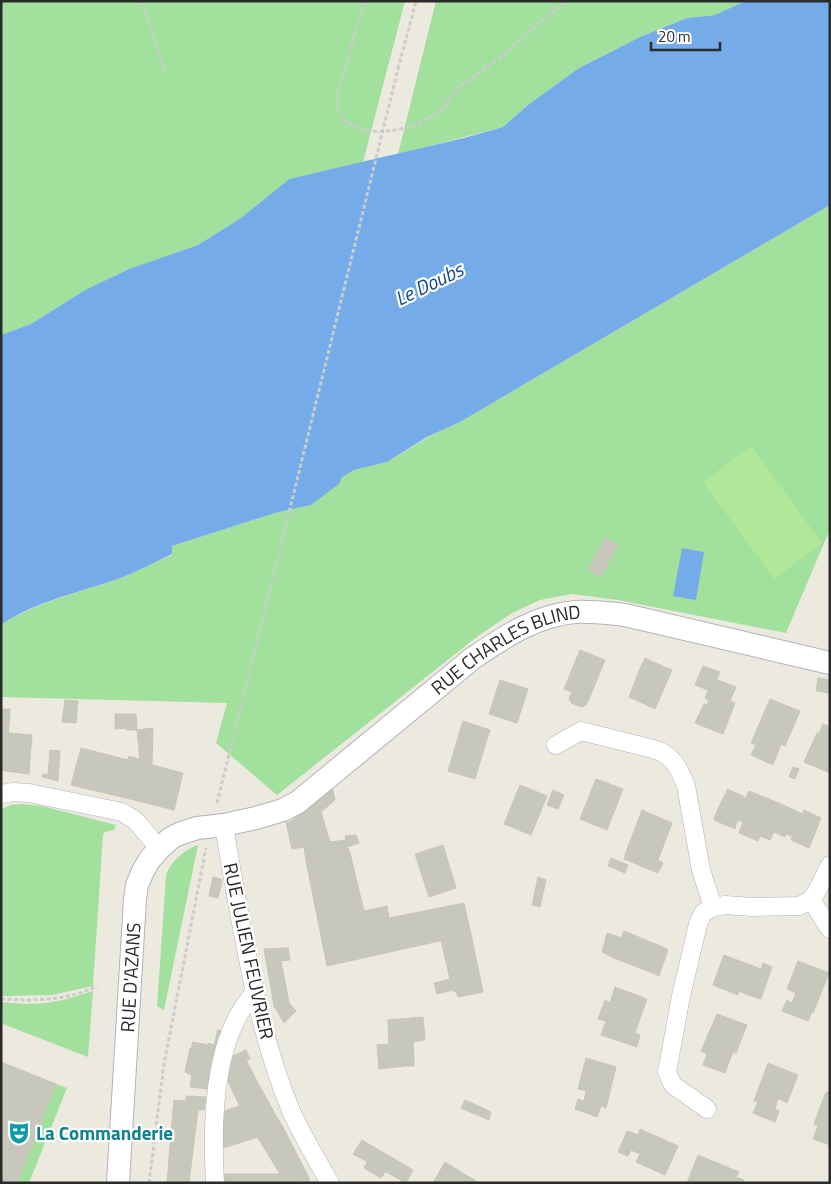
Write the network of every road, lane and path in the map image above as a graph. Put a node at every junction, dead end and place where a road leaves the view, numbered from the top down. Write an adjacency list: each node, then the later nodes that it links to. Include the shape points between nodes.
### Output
1 (142, 1): 7 (path)
2 (365, 1): 6 (path, via 337,94 340,115 362,130 390,131 416,125 439,112 458,88)
3 (416, 1): 8 (path, bridge)
4 (559, 1): 6 (path)
5 (568, 1): 6 (path)
6 (558, 8)
7 (165, 73)
8 (283, 537)
9 (830, 663): 12 (street, RUE CHARLES BLIND, via 625,615 574,612 555,616 518,629 473,658 298,802 283,810)
10 (556, 744): 16 (street, via 582,731 653,749 676,764 686,786 701,870)
11 (1, 794): 13 (street, via 29,793 122,812 136,821)
12 (224, 826): 13 (street, RUE D'AZANS, via 187,830); 19 (street, RUE JULIEN FEUVRIER)
13 (160, 848): 22 (street, RUE D'AZANS, via 142,871 135,899)
14 (830, 865): 15 (street)
15 (811, 900): 16 (street, via 799,906); 17 (street)
16 (713, 907): 21 (street, via 703,912 698,924 668,1072 673,1085)
17 (830, 929)
18 (97, 986): 20 (path, via 46,1000)
19 (254, 993): 23 (street, via 231,1028 220,1071 213,1126); 24 (street, RUE JULIEN FEUVRIER, via 292,1113)
20 (1, 999)
21 (707, 1108)
22 (118, 1183)
23 (215, 1183)
24 (330, 1183)

